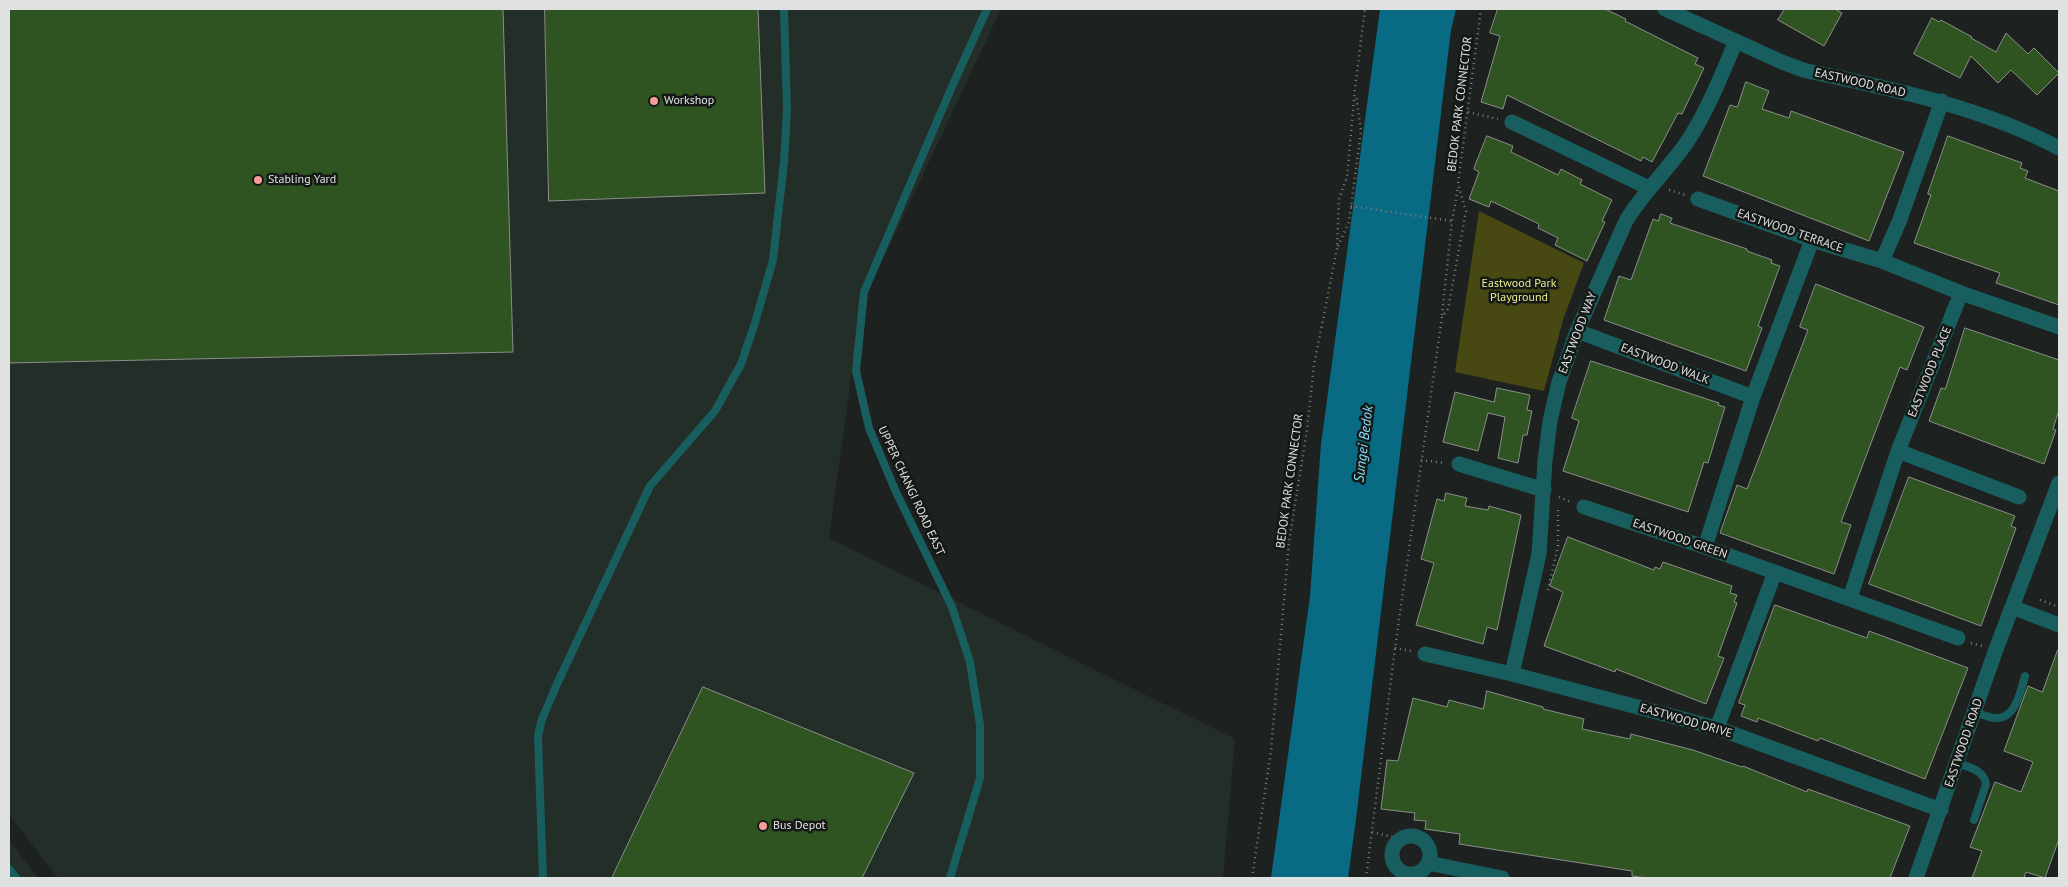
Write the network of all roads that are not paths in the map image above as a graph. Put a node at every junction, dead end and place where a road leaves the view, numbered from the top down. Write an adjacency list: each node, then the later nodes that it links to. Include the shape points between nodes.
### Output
1 (784, 9): 39 (lane, via 786,136 773,260 767,286 741,364 728,390 709,419 650,486 542,718 538,736)
2 (987, 9): 40 (lane, UPPER CHANGI ROAD EAST, via 864,292 856,371 869,428 952,607 970,662 980,725 980,778)
3 (1665, 9): 4 (street, EASTWOOD ROAD)
4 (1736, 41): 5 (street, EASTWOOD ROAD, via 1803,70); 8 (street, EASTWOOD WAY, via 1711,102 1676,157)
5 (1942, 101): 7 (street, EASTWOOD ROAD, via 2012,125); 11 (street)
6 (1512, 122): 8 (street)
7 (2059, 148)
8 (1649, 188): 14 (street, EASTWOOD WAY, via 1626,221)
9 (1698, 199): 10 (street, EASTWOOD TERRACE)
10 (1812, 240): 11 (street, EASTWOOD TERRACE); 15 (street)
11 (1882, 261): 12 (street, EASTWOOD TERRACE)
12 (1961, 293): 13 (street, EASTWOOD TERRACE); 16 (street, EASTWOOD PLACE)
13 (2059, 327)
14 (1577, 330): 15 (street, EASTWOOD WALK); 19 (street, EASTWOOD WAY, via 1564,363 1550,421)
15 (1752, 397): 22 (street)
16 (1898, 451): 20 (street); 24 (street, EASTWOOD PLACE)
17 (1459, 464): 19 (street)
18 (2059, 483): 25 (street, EASTWOOD ROAD)
19 (1544, 490): 29 (street, EASTWOOD WAY, via 1539,554)
20 (2020, 497)
21 (1584, 507): 22 (street, EASTWOOD GREEN)
22 (1705, 546): 23 (street, EASTWOOD GREEN)
23 (1775, 572): 24 (street, EASTWOOD GREEN); 32 (street)
24 (1850, 598): 27 (street, EASTWOOD GREEN)
25 (2012, 608): 26 (street); 31 (street, EASTWOOD ROAD)
26 (2059, 624)
27 (1958, 638)
28 (1426, 654): 29 (street, EASTWOOD DRIVE)
29 (1512, 674): 32 (street, EASTWOOD DRIVE)
30 (2025, 676): 31 (lane, via 2014,708 2007,716 1994,718)
31 (1974, 712): 33 (street, EASTWOOD ROAD)
32 (1717, 728): 34 (street, EASTWOOD DRIVE)
33 (1957, 763): 34 (street, EASTWOOD ROAD); 35 (lane, via 1977,771 1986,780)
34 (1940, 810): 42 (street, EASTWOOD ROAD)
35 (1974, 820)
36 (1428, 863): 36 (street, via 1430,851 1424,840 1412,836 1396,843 1392,854 1400,870 1413,874); 41 (street)
37 (9, 869): 38 (lane)
38 (16, 878)
39 (543, 878)
40 (950, 878)
41 (1502, 878)
42 (1916, 878)

